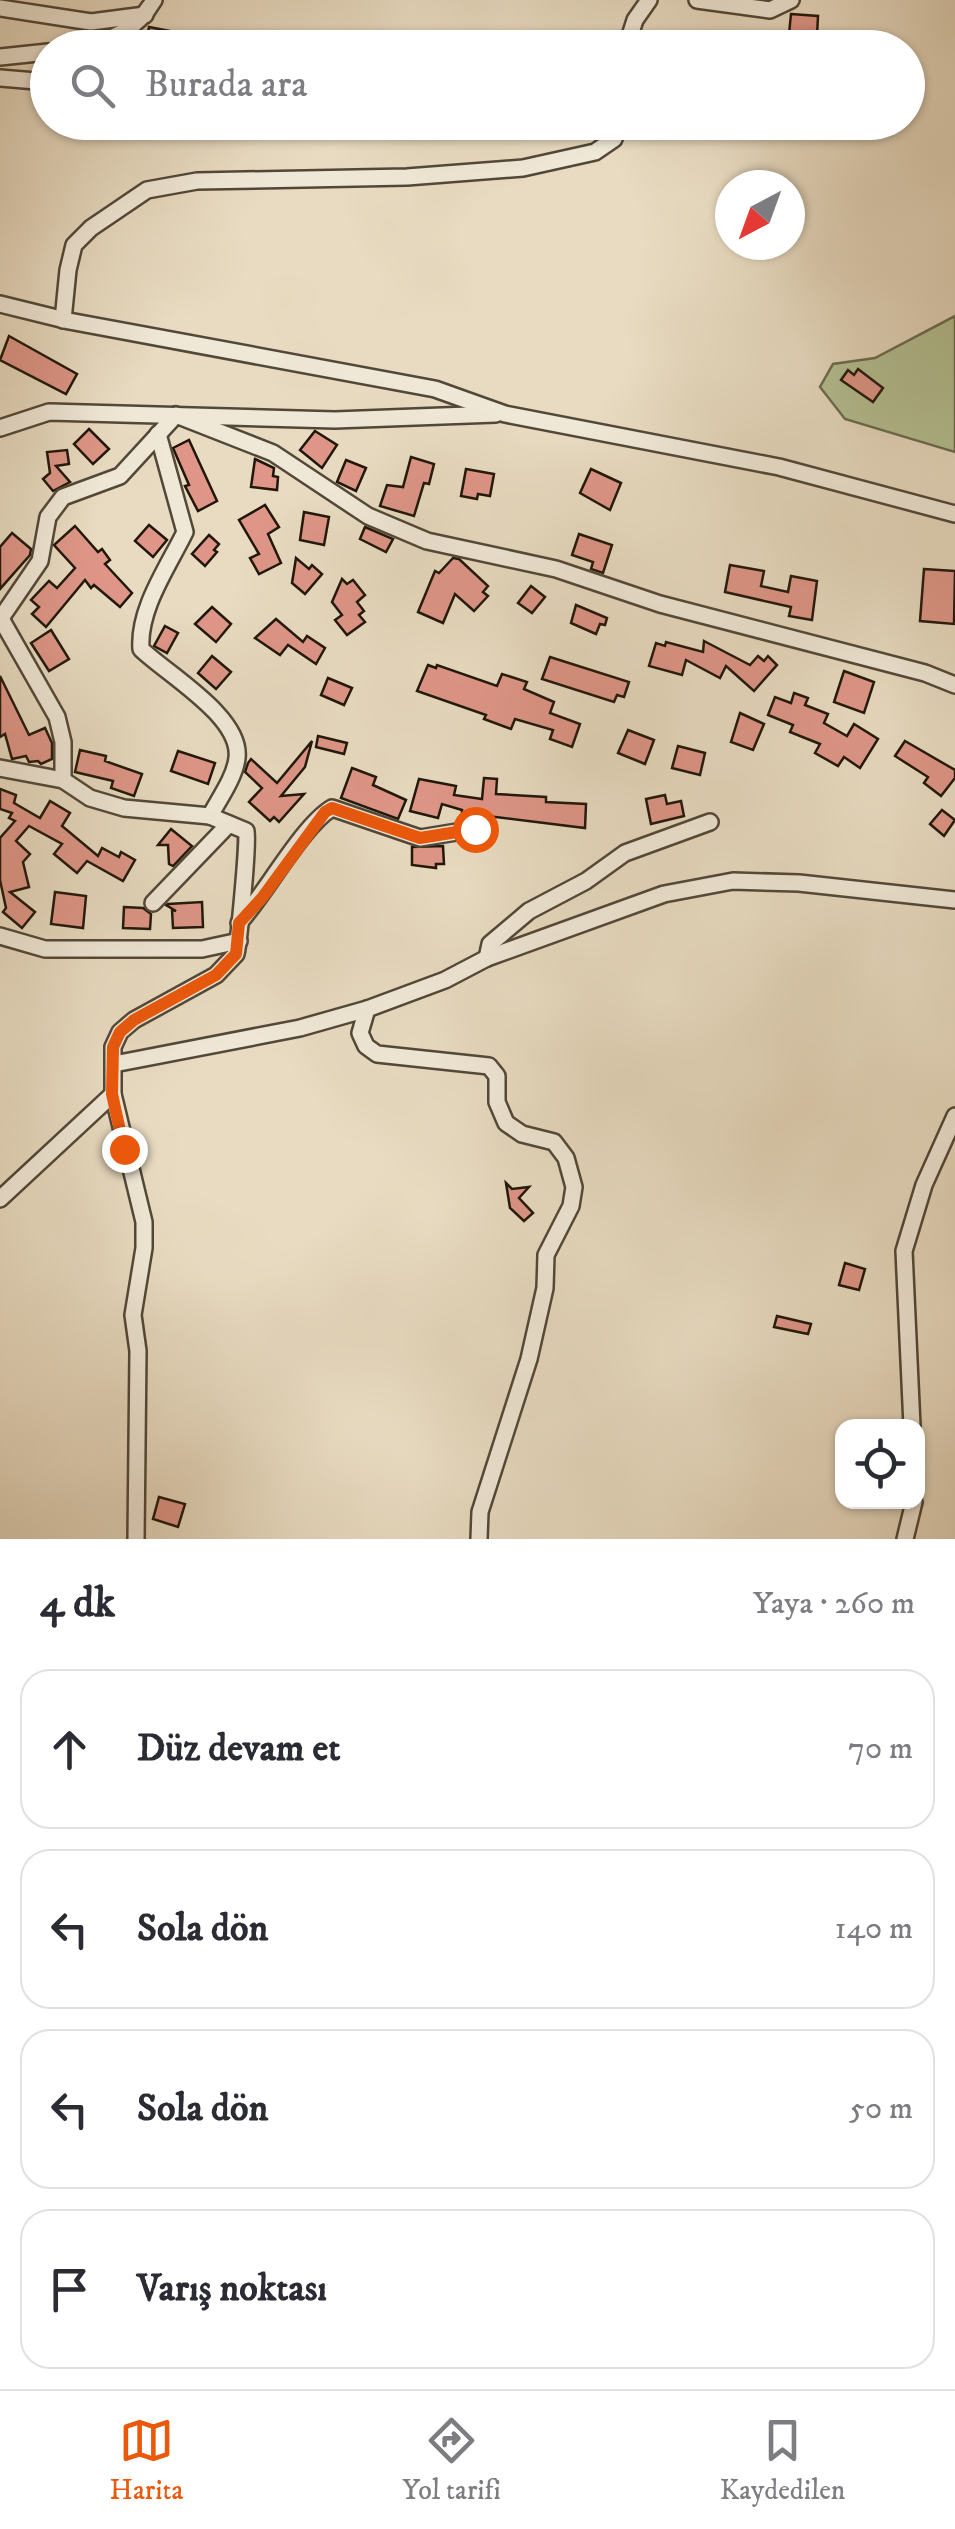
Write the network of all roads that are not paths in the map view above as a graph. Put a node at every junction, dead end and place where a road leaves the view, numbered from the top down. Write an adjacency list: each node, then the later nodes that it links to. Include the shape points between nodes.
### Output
1 (154, 0): 6 (street)
2 (650, 0): 8 (street)
3 (697, 0): 4 (street, via 770,10)
4 (791, 0)
5 (0, 8): 6 (street, via 91,22)
6 (145, 15): 7 (street)
7 (128, 30)
8 (631, 30)
9 (30, 54): 10 (street)
10 (0, 56)
11 (0, 78): 12 (street)
12 (30, 80)
13 (613, 140): 15 (street, via 595,152 523,168 197,181 147,190 74,245)
14 (0, 304): 15 (street)
15 (64, 320): 16 (street, via 435,390)
16 (504, 414): 17 (street, via 335,420); 20 (street, via 780,466)
17 (176, 415): 18 (street, via 48,412); 19 (street); 22 (street, via 273,453 368,516 427,541 556,569)
18 (0, 428)
19 (158, 434): 21 (street, via 120,476 63,497 48,518 40,561); 25 (street, via 185,532 148,608 141,649 202,698 238,746 237,763)
20 (955, 514)
21 (0, 618): 24 (street, via 57,718)
22 (955, 685)
23 (0, 768): 24 (street)
24 (64, 780): 25 (street, via 90,798 124,808)
25 (210, 816): 27 (street)
26 (710, 822): 34 (street, via 625,853 529,911 490,944)
27 (229, 824): 30 (street); 31 (street, via 246,830 250,841)
28 (475, 829): 31 (street, via 420,838 332,808)
29 (955, 900): 34 (street, via 733,881 664,894)
30 (153, 903)
31 (239, 923): 33 (street)
32 (0, 936): 33 (street, via 45,949 202,949)
33 (240, 940): 36 (street, via 216,975 120,1032)
34 (487, 958): 35 (street)
35 (367, 1009): 36 (street); 43 (street, via 360,1032 376,1054 489,1066 506,1123 554,1142 574,1187 546,1254 529,1358 480,1512)
36 (114, 1064): 37 (street)
37 (112, 1094): 39 (street); 42 (street, via 144,1222 133,1315)
38 (955, 1116): 40 (street, via 904,1251)
39 (0, 1199)
40 (912, 1419)
41 (912, 1509): 44 (street)
42 (136, 1539)
43 (479, 1539)
44 (905, 1539)

